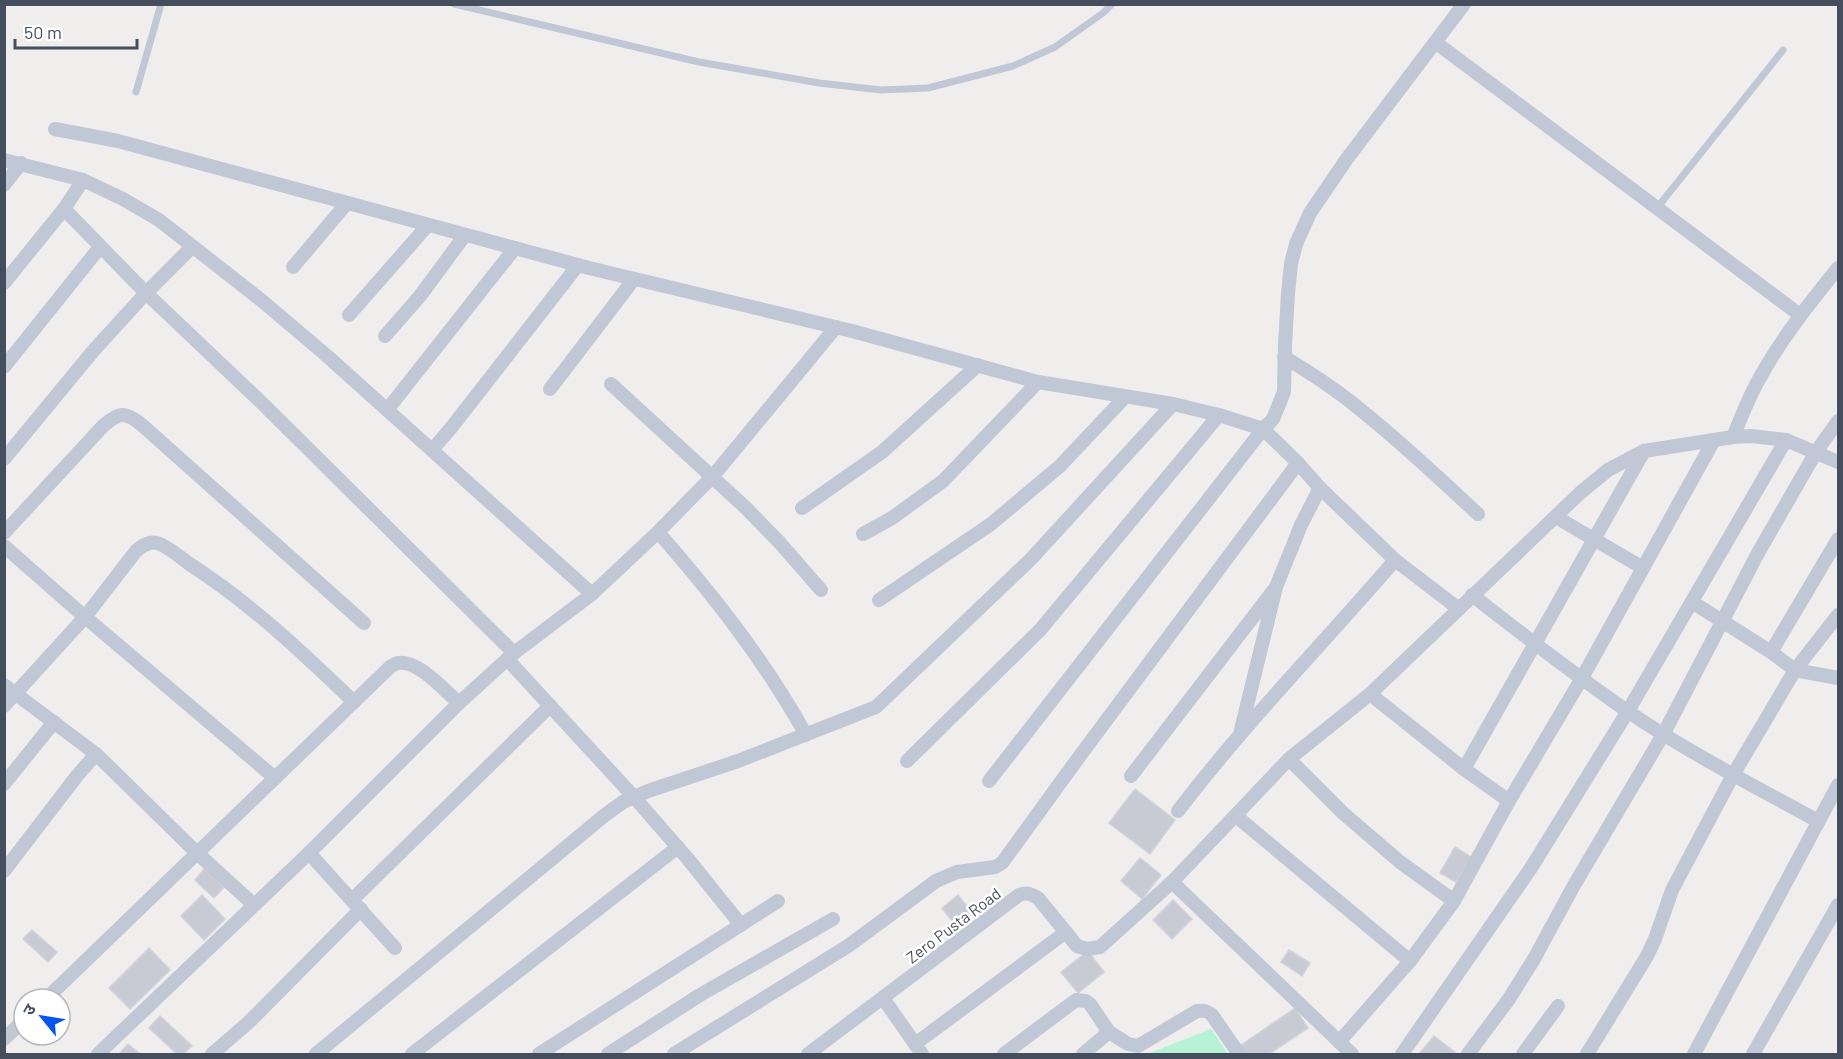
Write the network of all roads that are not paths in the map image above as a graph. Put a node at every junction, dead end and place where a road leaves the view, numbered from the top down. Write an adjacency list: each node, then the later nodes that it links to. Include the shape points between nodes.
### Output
1 (161, 4): 7 (lane)
2 (454, 4): 3 (lane, via 699,62 881,90 928,88 1013,66 1054,47)
3 (1112, 4)
4 (1464, 4): 5 (street)
5 (1435, 42): 14 (street); 31 (street, via 1310,213 1291,264)
6 (1783, 50): 14 (lane)
7 (136, 92)
8 (55, 129): 13 (street, via 118,141)
9 (4, 160): 10 (street)
10 (21, 163): 11 (street); 12 (street)
11 (83, 180): 15 (street); 19 (street, via 159,220)
12 (4, 185)
13 (347, 203): 16 (street); 22 (street)
14 (1657, 208): 28 (street)
15 (64, 209): 18 (street); 25 (street)
16 (428, 225): 17 (street); 27 (street)
17 (465, 235): 20 (street); 30 (street)
18 (100, 247): 26 (street); 33 (street)
19 (192, 247): 26 (street); 39 (street, via 261,300)
20 (515, 248): 21 (street); 39 (street)
21 (578, 265): 24 (street); 46 (street)
22 (293, 267)
23 (1839, 268): 28 (street)
24 (634, 279): 29 (street); 36 (street)
25 (4, 283)
26 (146, 293): 49 (street); 78 (street, via 263,404)
27 (349, 315)
28 (1800, 315): 43 (street, via 1757,383)
29 (836, 327): 32 (street); 52 (street)
30 (385, 336)
31 (1284, 357): 42 (street, via 1284,392 1273,419); 55 (street, via 1357,406)
32 (978, 365): 34 (street); 54 (street, via 882,452)
33 (4, 368)
34 (1038, 382): 37 (street); 59 (street, via 943,481)
35 (611, 384): 52 (street)
36 (550, 389)
37 (1125, 397): 38 (street); 69 (street, via 1060,466 991,524)
38 (1173, 404): 40 (street); 92 (street, via 1031,559 891,694 864,713)
39 (387, 410): 46 (street)
40 (1220, 415): 42 (street); 95 (street, via 1040,630)
41 (1839, 421): 48 (street)
42 (1263, 429): 51 (street); 100 (street)
43 (1733, 436): 44 (street, Zero Pusta Road); 45 (street, Zero Pusta Road)
44 (1714, 440): 47 (street, Zero Pusta Road); 64 (street)
45 (1786, 440): 48 (street, Zero Pusta Road); 70 (street)
46 (432, 450): 67 (street)
47 (1644, 451): 56 (street, Zero Pusta Road, via 1608,470); 61 (street)
48 (1816, 452): 50 (street, Zero Pusta Road); 75 (street)
49 (4, 459)
50 (1839, 462)
51 (1298, 463): 53 (street); 135 (street, via 1002,863 936,881 848,946)
52 (713, 476): 57 (street); 66 (street)
53 (1320, 488): 63 (street); 65 (street)
54 (802, 508)
55 (1478, 514)
56 (1556, 517): 61 (street); 68 (street, Zero Pusta Road)
57 (658, 532): 67 (street); 92 (street, via 742,634)
58 (4, 533): 74 (street, via 103,426 122,414 142,425)
59 (863, 534)
60 (1839, 539): 77 (street)
61 (1594, 540): 64 (street); 76 (street)
62 (4, 546): 73 (street)
63 (1395, 560): 71 (street); 90 (street)
64 (1643, 568): 80 (street)
65 (1276, 587): 90 (street); 98 (street)
66 (821, 590)
67 (592, 594): 78 (street)
68 (1472, 595): 71 (street, Zero Pusta Road); 76 (street)
69 (879, 600)
70 (1692, 602): 75 (street); 88 (street)
71 (1459, 609): 83 (street, Zero Pusta Road)
72 (1839, 615): 79 (street)
73 (85, 617): 82 (street, via 39,670); 84 (street, via 136,551 145,544 157,543 210,577 260,617); 99 (street)
74 (364, 623)
75 (1723, 623): 77 (street); 91 (street)
76 (1535, 644): 80 (street); 96 (street)
77 (1771, 652): 79 (street)
78 (510, 656): 85 (street); 87 (street)
79 (1795, 670): 81 (street); 97 (street)
80 (1582, 678): 88 (street); 104 (street)
81 (1839, 678)
82 (10, 689): 86 (street); 89 (street)
83 (1370, 694): 94 (street, Zero Pusta Road); 96 (street)
84 (354, 702): 85 (street, via 390,666 400,662 421,670); 99 (street)
85 (459, 703): 110 (street)
86 (4, 706)
87 (550, 706): 103 (street); 116 (street)
88 (1628, 711): 91 (street); 141 (street, via 1531,868)
89 (54, 722): 93 (street); 101 (street)
90 (1241, 732): 105 (street)
91 (1664, 733): 97 (street); 142 (street, via 1515,989)
92 (806, 735): 103 (street)
93 (96, 754): 109 (street); 111 (street)
94 (1288, 759): 106 (street, Zero Pusta Road); 114 (street, via 1392,855)
95 (906, 761)
96 (1464, 769): 104 (street)
97 (1733, 775): 107 (street); 144 (street, via 1672,890 1656,939)
98 (1131, 776)
99 (275, 778): 109 (street)
100 (989, 781)
101 (4, 784)
102 (1839, 785): 107 (street)
103 (634, 797): 108 (street); 131 (street, via 605,815)
104 (1509, 801): 114 (street)
105 (1178, 811)
106 (1236, 816): 112 (street, Zero Pusta Road); 122 (street)
107 (1818, 821): 145 (street)
108 (678, 847): 119 (street); 132 (street)
109 (196, 852): 115 (street); 123 (street)
110 (309, 853): 115 (street); 116 (street)
111 (4, 871)
112 (1173, 882): 120 (street, Zero Pusta Road, via 1100,947 1081,948); 127 (street)
113 (778, 901): 119 (street)
114 (1454, 901): 122 (street)
115 (254, 904): 129 (street)
116 (356, 904): 121 (street); 130 (street, via 249,1022)
117 (1839, 906): 146 (street)
118 (833, 919): 134 (street, via 710,989)
119 (741, 925): 133 (street)
120 (1066, 932): 124 (street, Zero Pusta Road, via 1038,898 1019,895); 128 (street)
121 (395, 948)
122 (1410, 961): 127 (street)
123 (58, 987)
124 (883, 998): 128 (street); 136 (street, Zero Pusta Road)
125 (1558, 1006): 143 (street)
126 (1109, 1032): 137 (street, via 1090,1004 1076,1000); 138 (street); 139 (street, via 1138,1046 1203,1010 1212,1016)
127 (1339, 1042): 140 (street)
128 (918, 1049)
129 (98, 1054)
130 (212, 1054)
131 (316, 1054)
132 (412, 1054)
133 (539, 1054)
134 (608, 1054)
135 (674, 1054)
136 (808, 1054)
137 (1004, 1054)
138 (1083, 1054)
139 (1239, 1054)
140 (1352, 1054)
141 (1402, 1054)
142 (1468, 1054)
143 (1522, 1054)
144 (1587, 1054)
145 (1694, 1054)
146 (1753, 1054)

